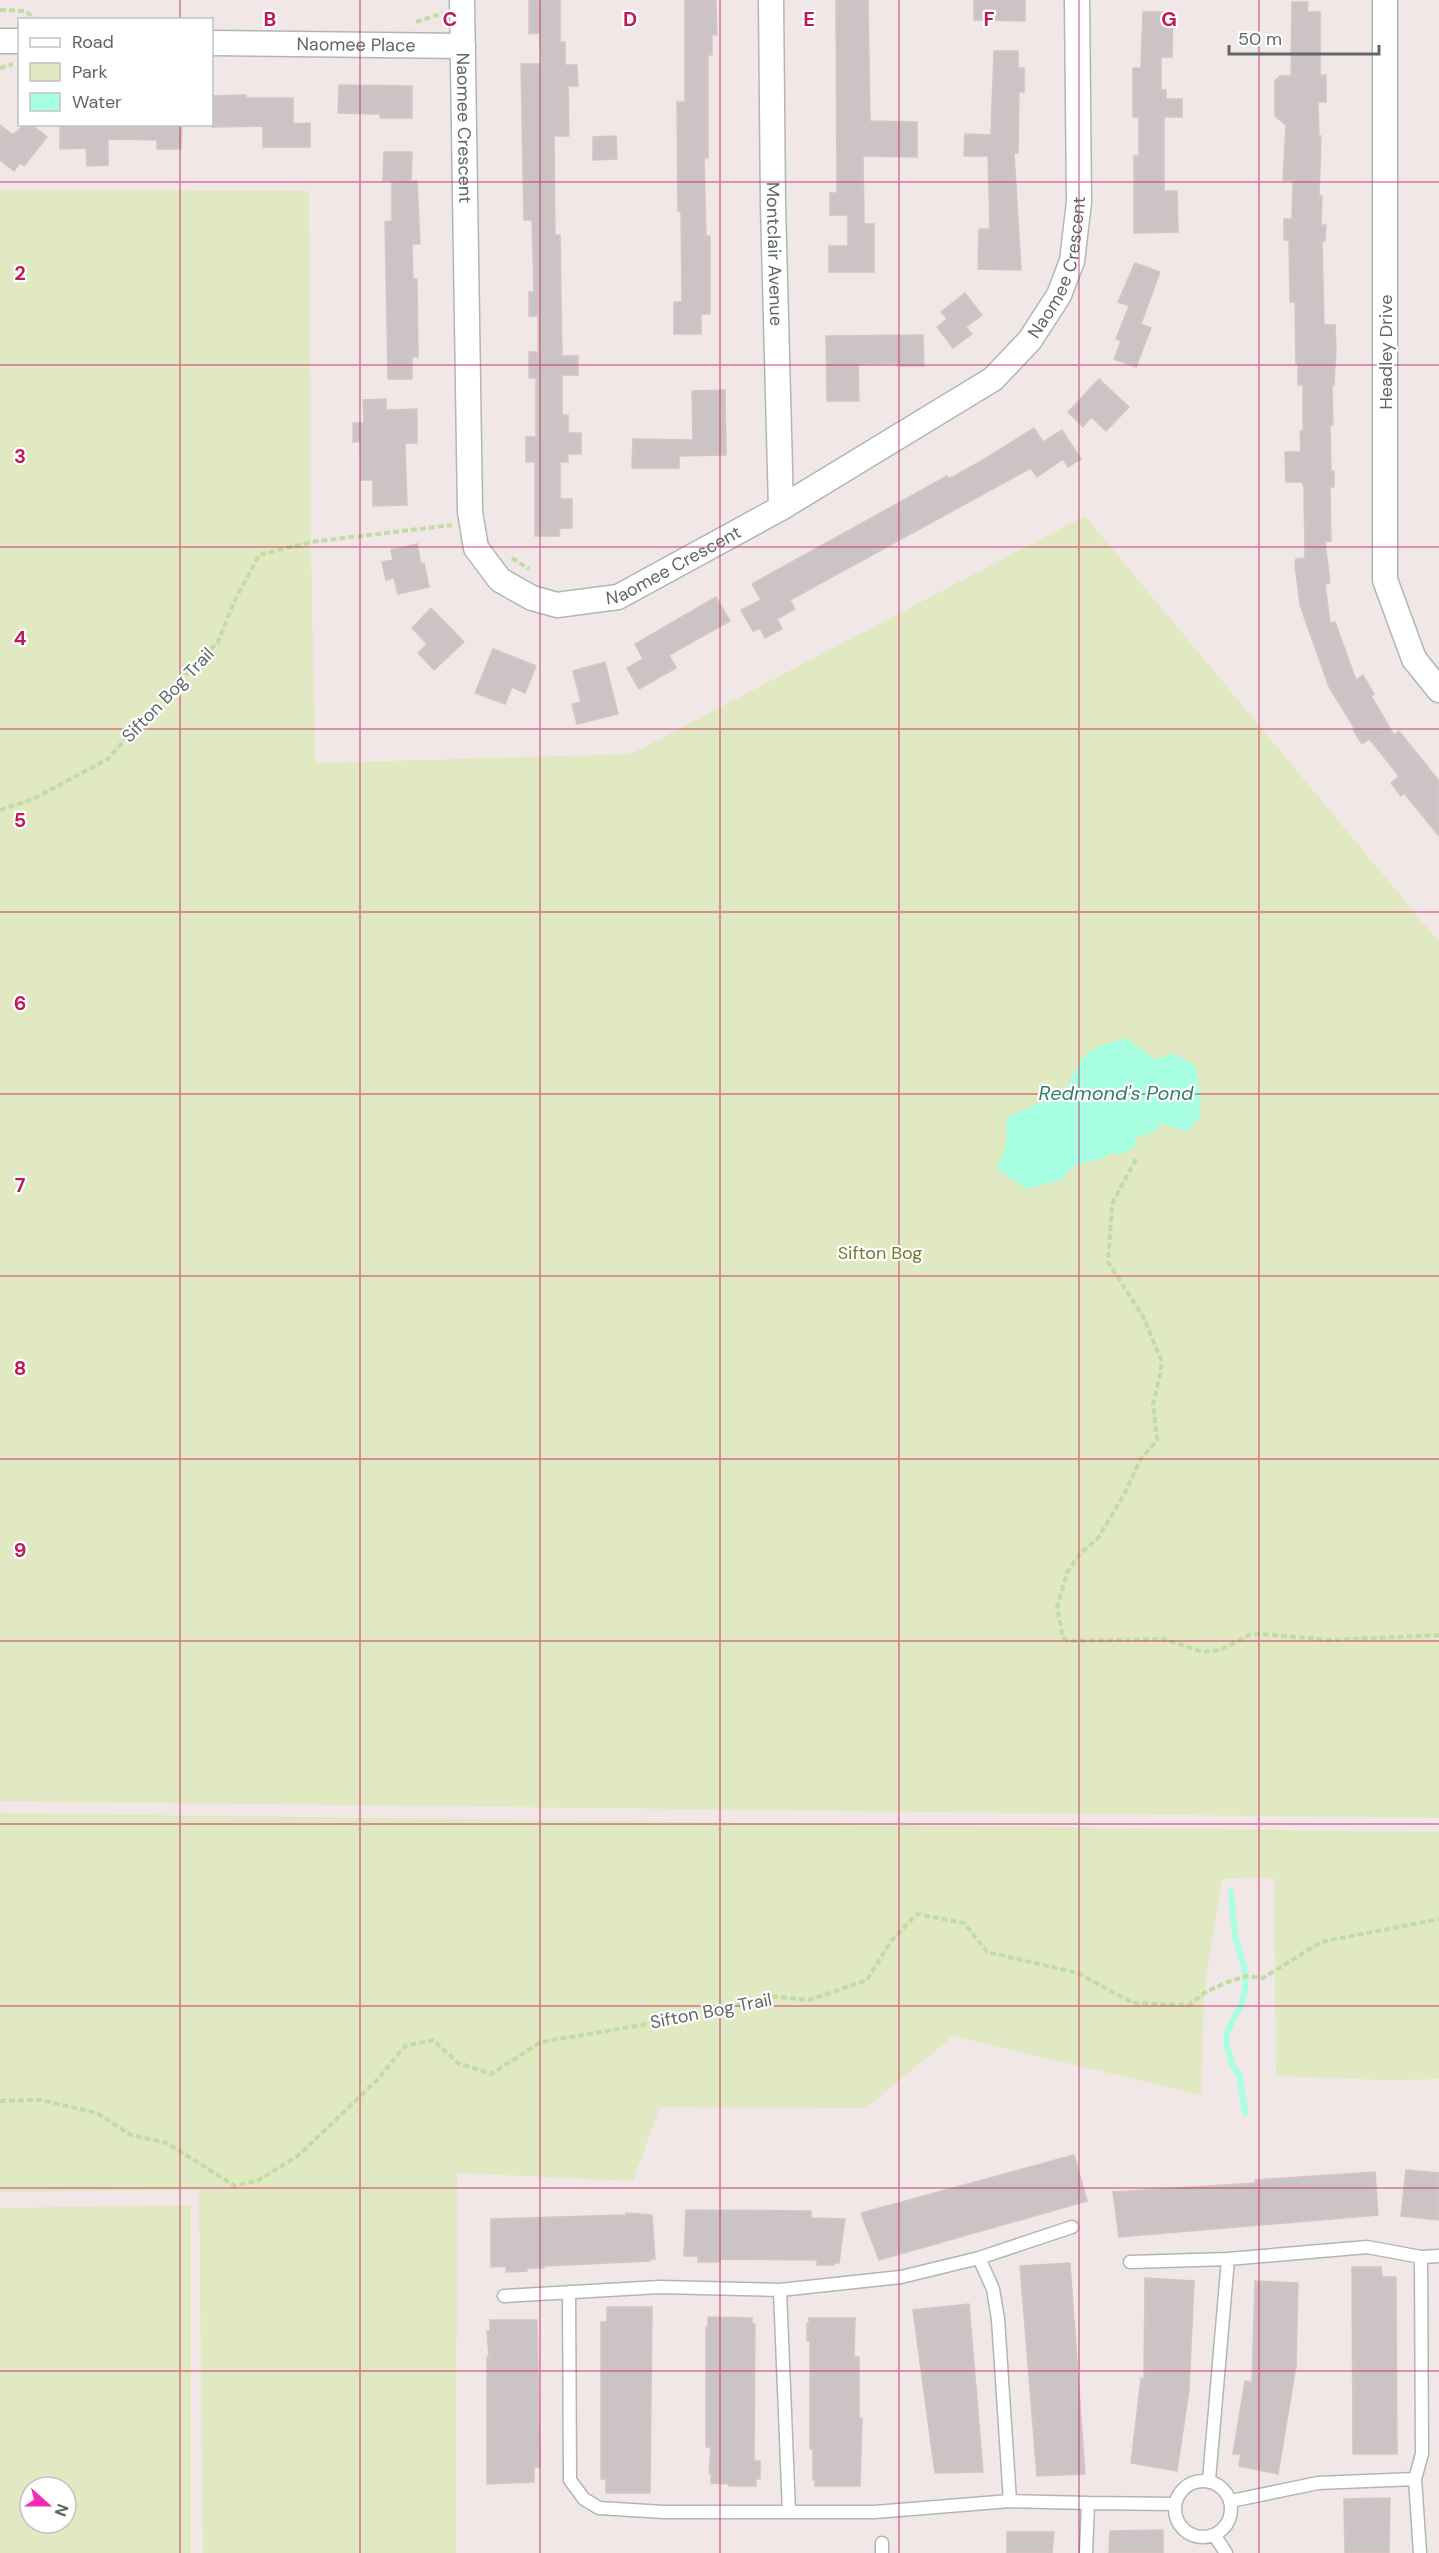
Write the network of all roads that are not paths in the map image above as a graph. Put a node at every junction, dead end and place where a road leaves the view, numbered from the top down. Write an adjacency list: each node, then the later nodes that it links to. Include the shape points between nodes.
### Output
1 (462, 0): 8 (street, Naomee Crescent)
2 (771, 0): 9 (street, Montclair Avenue, via 772,205)
3 (1077, 0): 9 (street, Naomee Crescent, via 1079,202 1072,261 1059,295 1030,340 993,379)
4 (1385, 0): 10 (street, Headley Drive, via 1385,580 1414,658)
5 (0, 41): 6 (street)
6 (18, 41)
7 (213, 43): 8 (street, Naomee Place)
8 (463, 46): 9 (street, Naomee Crescent, via 470,512 476,548 500,580 532,598 557,605 618,597)
9 (781, 508)
10 (1439, 690)
11 (1072, 2227): 13 (lane)
12 (1439, 2256): 14 (lane)
13 (979, 2258): 17 (lane, via 901,2277); 22 (lane, via 993,2289 998,2319)
14 (1421, 2258): 15 (lane, via 1367,2247); 20 (lane, via 1422,2454)
15 (1228, 2259): 16 (lane); 21 (lane)
16 (1130, 2262)
17 (780, 2290): 18 (lane, via 660,2287); 26 (lane)
18 (570, 2292): 19 (lane); 26 (lane, via 570,2480 584,2499 599,2508 610,2509)
19 (504, 2296)
20 (1415, 2479): 23 (lane, via 1318,2483); 30 (lane)
21 (1209, 2480): 23 (lane, via 1223,2487); 25 (lane, via 1186,2485)
22 (1010, 2501): 24 (lane); 26 (lane, via 875,2512)
23 (1232, 2501): 27 (lane, via 1230,2522)
24 (1088, 2503): 25 (lane); 28 (lane)
25 (1174, 2504): 27 (lane, via 1178,2525 1194,2537)
26 (789, 2512)
27 (1215, 2536): 29 (lane)
28 (1086, 2553)
29 (1226, 2553)
30 (1420, 2553)

